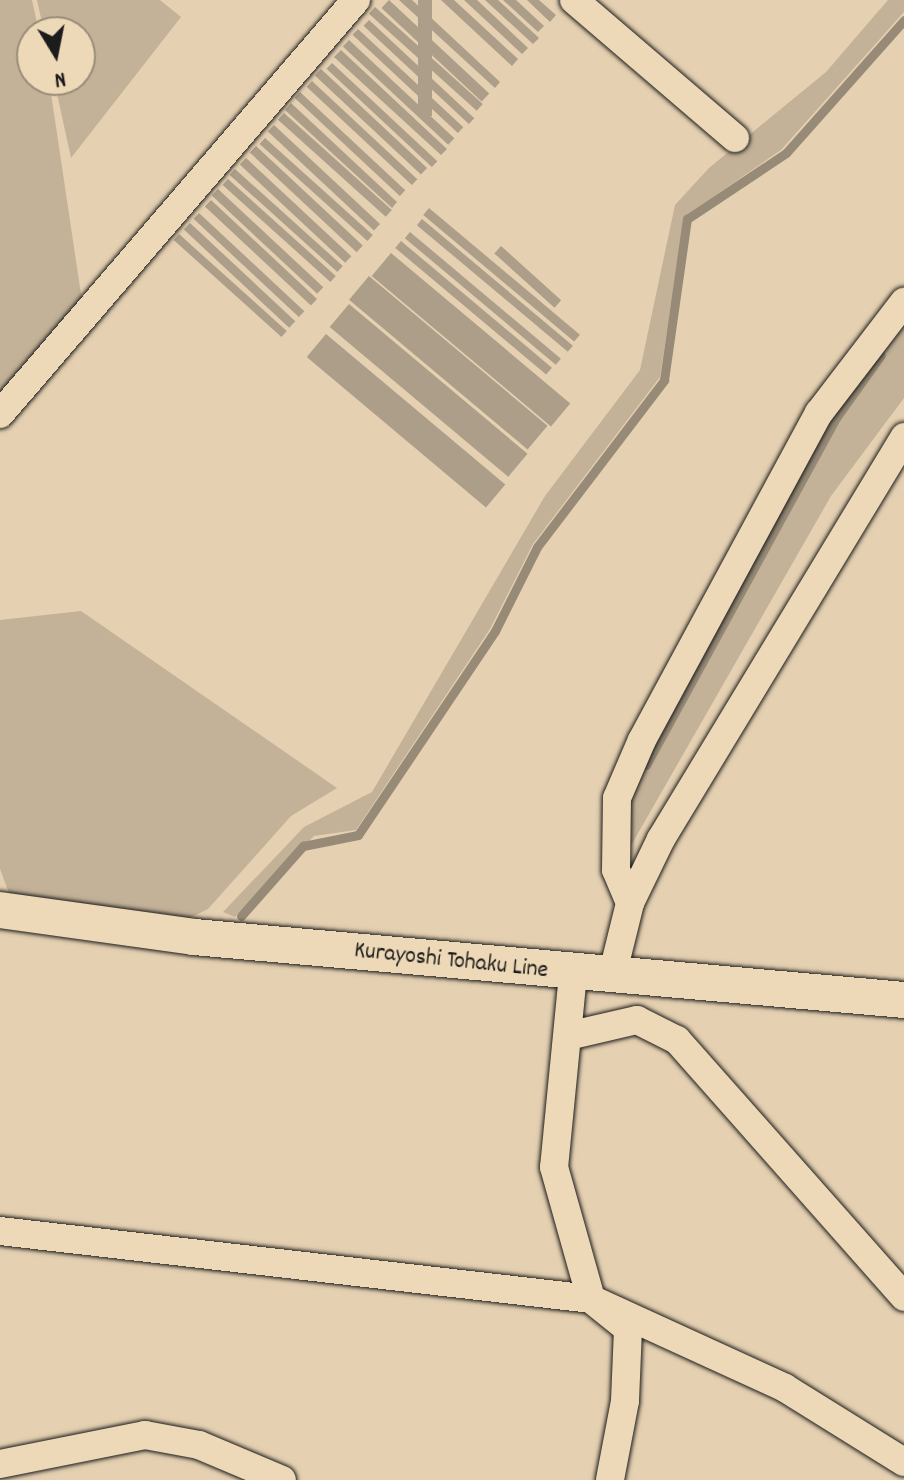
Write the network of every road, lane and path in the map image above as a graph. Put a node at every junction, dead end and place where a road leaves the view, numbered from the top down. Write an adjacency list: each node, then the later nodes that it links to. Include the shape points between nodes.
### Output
1 (356, 0): 5 (street)
2 (574, 0): 3 (street)
3 (735, 138)
4 (904, 302): 7 (street, via 819,413 642,740 617,798 616,870)
5 (0, 414)
6 (904, 437): 7 (street, via 758,673)
7 (630, 903): 10 (street)
8 (0, 910): 9 (main road, Kurayoshi Tohaku Line)
9 (573, 974): 10 (main road, Kurayoshi Tohaku Line); 12 (street)
10 (612, 976): 11 (main road, Kurayoshi Tohaku Line)
11 (904, 1000)
12 (572, 1035): 14 (street, via 637,1020 677,1040); 15 (street, via 554,1167)
13 (0, 1231): 15 (street)
14 (904, 1297)
15 (591, 1299): 16 (street, via 785,1388); 19 (street, via 628,1329)
16 (904, 1462)
17 (0, 1464): 18 (street, via 145,1435 199,1445)
18 (282, 1480)
19 (610, 1480)

